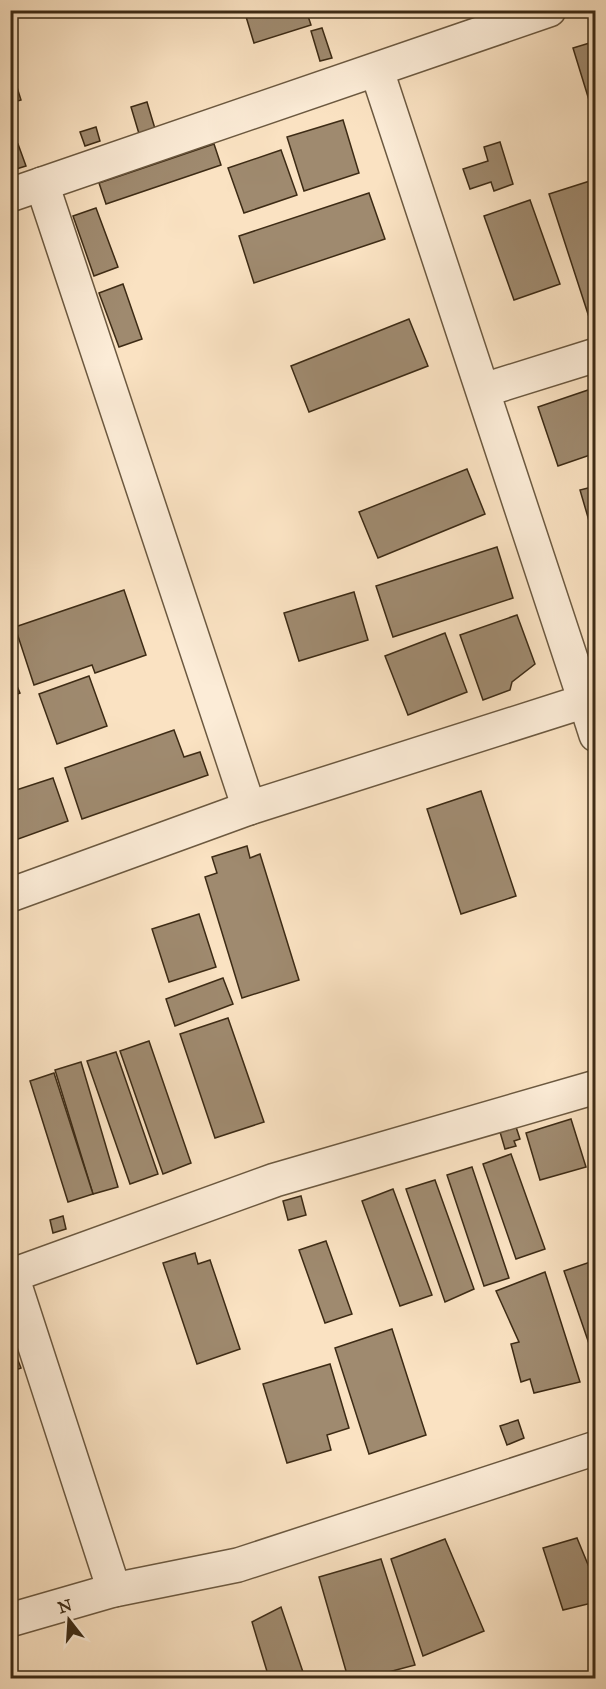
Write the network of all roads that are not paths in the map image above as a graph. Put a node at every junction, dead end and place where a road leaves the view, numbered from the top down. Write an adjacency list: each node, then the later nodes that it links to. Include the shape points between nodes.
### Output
1 (549, 10): 2 (street)
2 (377, 71): 3 (street); 6 (street)
3 (42, 184): 4 (street); 9 (street)
4 (10, 195)
5 (596, 356): 6 (street)
6 (484, 390): 7 (street)
7 (585, 702): 8 (street); 9 (street)
8 (596, 735)
9 (249, 808): 10 (street)
10 (10, 896)
11 (596, 1087): 12 (street, via 275,1180)
12 (11, 1276): 14 (street)
13 (596, 1448): 14 (street, via 238,1565)
14 (114, 1590): 15 (street)
15 (10, 1620)

